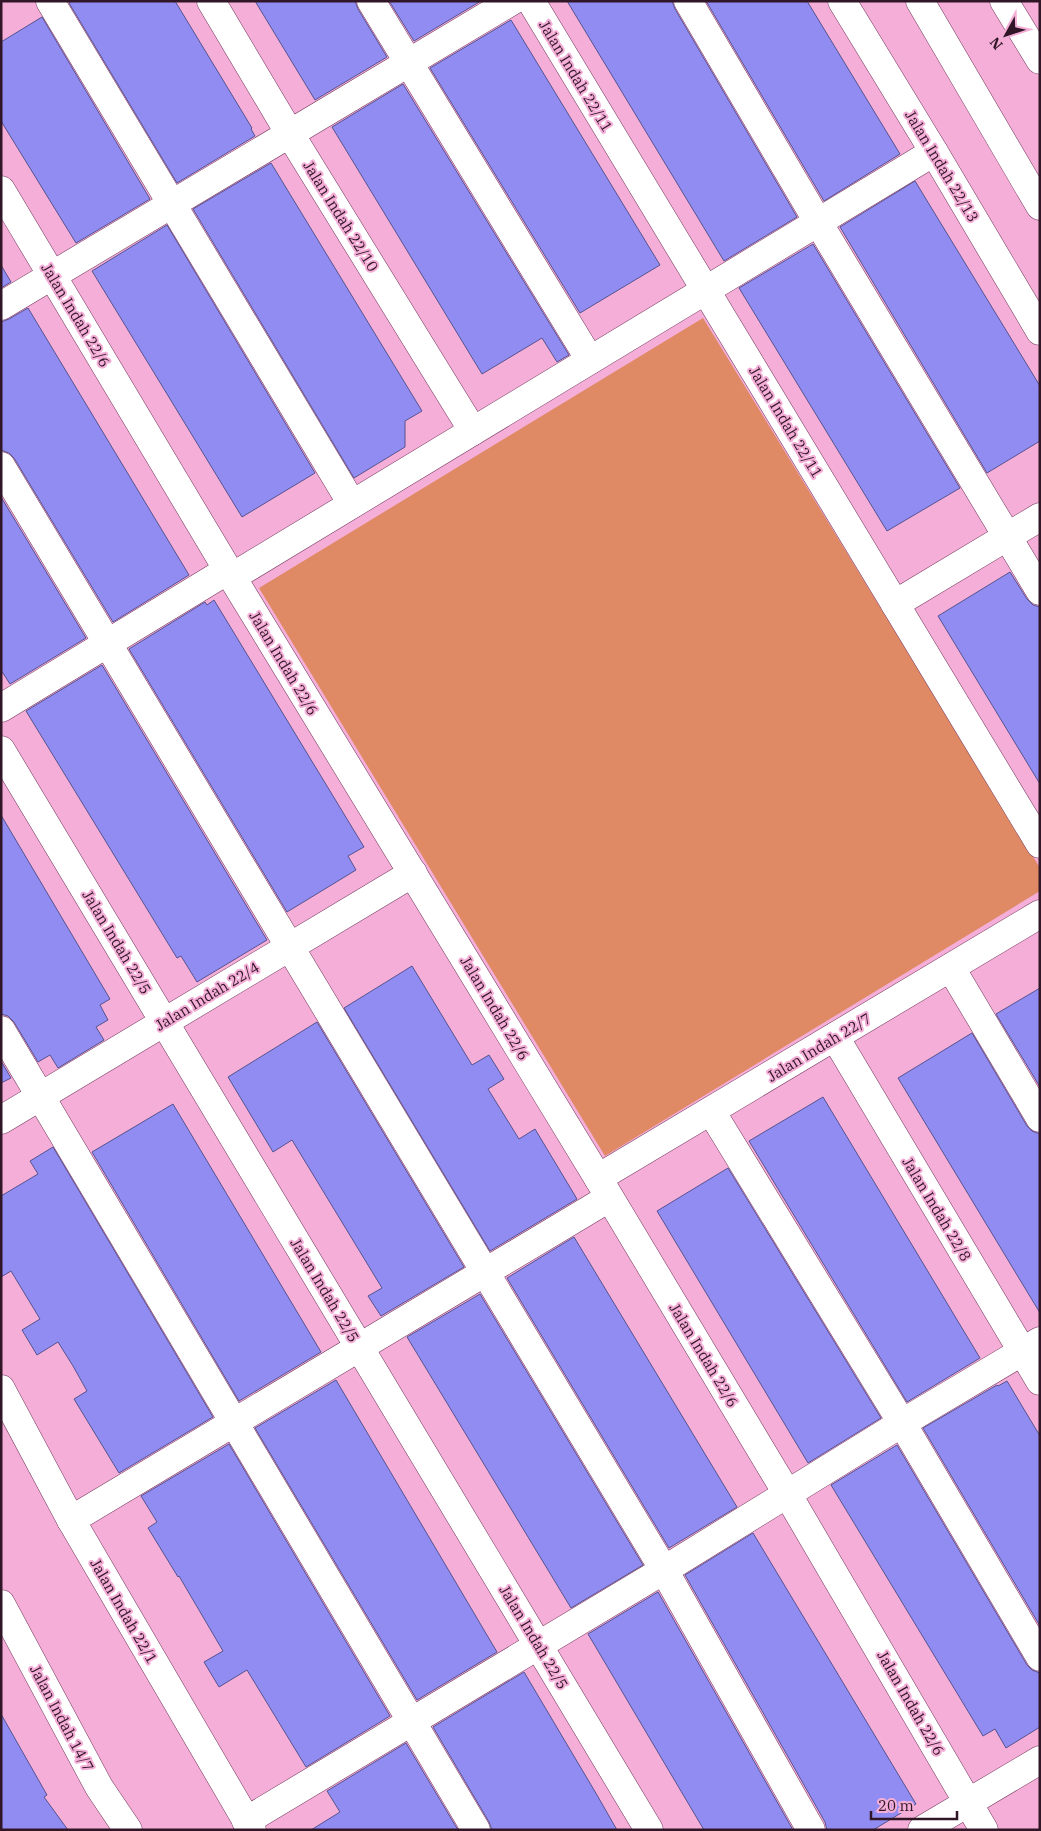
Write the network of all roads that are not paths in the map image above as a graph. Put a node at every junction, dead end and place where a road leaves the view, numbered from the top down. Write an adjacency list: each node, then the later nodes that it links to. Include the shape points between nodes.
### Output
1 (50, 1): 16 (street)
2 (211, 1): 12 (street, Jalan Indah 22/10)
3 (371, 1): 11 (street)
4 (512, 1): 11 (street)
5 (531, 1): 20 (street, Jalan Indah 22/11)
6 (688, 1): 18 (street)
7 (842, 1): 13 (street, Jalan Indah 22/13)
8 (920, 1): 14 (street)
9 (1004, 1): 10 (street)
10 (1040, 60)
11 (408, 64): 12 (street); 23 (street)
12 (290, 134): 16 (street); 24 (street, Jalan Indah 22/10)
13 (934, 152): 18 (street); 22 (street, Jalan Indah 22/13)
14 (1032, 177): 17 (street)
15 (1, 190): 19 (street, Jalan Indah 22/6)
16 (173, 204): 19 (street); 26 (street)
17 (1040, 206)
18 (818, 222): 20 (street); 28 (street)
19 (53, 275): 21 (street); 29 (street, Jalan Indah 22/6)
20 (707, 291): 23 (street); 31 (street, Jalan Indah 22/11)
21 (1, 306)
22 (1040, 331)
23 (590, 360): 24 (street)
24 (473, 431): 26 (street)
25 (1, 466): 32 (street)
26 (352, 504): 29 (street)
27 (1040, 517): 28 (street)
28 (1007, 537): 30 (street); 31 (street)
29 (230, 574): 32 (street); 36 (street, Jalan Indah 22/6)
30 (1040, 591)
31 (895, 604): 35 (street, Jalan Indah 22/11)
32 (109, 643): 33 (street); 38 (street)
33 (1, 708)
34 (1, 750): 40 (street, Jalan Indah 22/5)
35 (1040, 844)
36 (413, 873): 38 (street, Jalan Indah 22/4); 47 (street, Jalan Indah 22/6)
37 (1040, 914): 39 (street, Jalan Indah 22/7)
38 (290, 947): 40 (street, Jalan Indah 22/4); 48 (street)
39 (951, 968): 42 (street, Jalan Indah 22/7); 45 (street)
40 (164, 1022): 43 (street, Jalan Indah 22/4); 50 (street, Jalan Indah 22/5)
41 (1, 1030): 43 (street)
42 (835, 1037): 44 (street, Jalan Indah 22/7); 49 (street, Jalan Indah 22/8)
43 (41, 1096): 46 (street, Jalan Indah 22/4); 53 (street)
44 (712, 1111): 47 (street, Jalan Indah 22/7); 54 (street)
45 (1040, 1118)
46 (1, 1120)
47 (604, 1188): 48 (street, Jalan Indah 22/7); 55 (street, Jalan Indah 22/6)
48 (484, 1273): 50 (street, Jalan Indah 22/7); 57 (street)
49 (1031, 1346): 51 (street, Jalan Indah 22/8); 54 (street)
50 (360, 1348): 53 (street, Jalan Indah 22/7); 59 (street, Jalan Indah 22/5)
51 (1040, 1380)
52 (1, 1389): 56 (street, Jalan Indah 22/1)
53 (235, 1423): 56 (street, Jalan Indah 22/7); 61 (street)
54 (902, 1423): 55 (street); 60 (street)
55 (788, 1495): 57 (street); 63 (street, Jalan Indah 22/6)
56 (71, 1520): 64 (street, Jalan Indah 22/1)
57 (664, 1570): 59 (street); 68 (street)
58 (2, 1605): 65 (street, Jalan Indah 14/7, via 99,1787)
59 (539, 1645): 61 (street); 67 (street, Jalan Indah 22/5)
60 (1040, 1656)
61 (412, 1721): 64 (street); 66 (street)
62 (1040, 1760): 63 (street)
63 (969, 1802): 69 (street); 70 (street, Jalan Indah 22/6)
64 (249, 1825)
65 (128, 1830)
66 (476, 1830)
67 (649, 1830)
68 (811, 1830)
69 (922, 1830)
70 (984, 1830)

